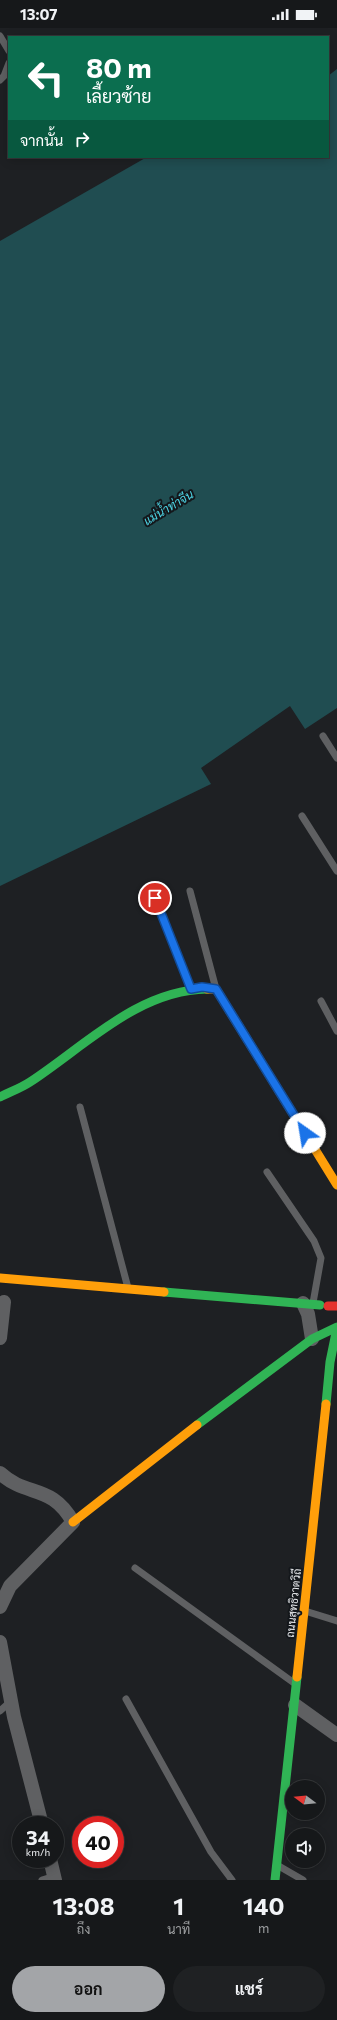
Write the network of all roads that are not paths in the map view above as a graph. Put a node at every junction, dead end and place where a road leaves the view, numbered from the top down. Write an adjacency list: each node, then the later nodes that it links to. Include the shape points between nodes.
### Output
1 (0, 36): 2 (lane)
2 (8, 49)
3 (8, 66): 4 (lane)
4 (0, 80)
5 (323, 736): 6 (lane)
6 (337, 758)
7 (302, 816): 8 (lane)
8 (337, 871)
9 (190, 892): 12 (lane)
10 (155, 898): 11 (lane)
11 (191, 989): 12 (street); 15 (street, via 161,998 127,1014 29,1083)
12 (216, 989): 18 (street)
13 (321, 1001): 14 (lane)
14 (337, 1031)
15 (0, 1097)
16 (80, 1107): 20 (lane)
17 (268, 1172): 21 (lane, via 314,1241 321,1258)
18 (337, 1185)
19 (3, 1279): 20 (street); 23 (street, via 5,1299)
20 (128, 1289): 21 (street)
21 (320, 1305): 24 (street, via 308,1314)
22 (337, 1327): 24 (street); 29 (street, ถนนสุทธิวาตวิถี, via 330,1362)
23 (0, 1338)
24 (312, 1339): 26 (street, via 162,1450)
25 (0, 1473): 26 (street, via 26,1489 53,1498 65,1509)
26 (73, 1522): 28 (street, via 10,1586)
27 (135, 1568): 33 (lane)
28 (0, 1607)
29 (304, 1611): 30 (lane); 33 (street, ถนนสุทธิวาตวิถี)
30 (337, 1621)
31 (0, 1647): 32 (street)
32 (4, 1682): 35 (street)
33 (296, 1684): 36 (street, ถนนสุทธิวาตวิถี)
34 (126, 1700): 43 (lane, via 211,1852)
35 (11, 1701): 37 (lane); 39 (street)
36 (295, 1705): 38 (street); 40 (street, ถนนสุทธิวาตวิถี)
37 (0, 1710)
38 (337, 1735)
39 (40, 1816)
40 (277, 1865): 44 (street, ถนนสุทธิวาตวิถี); 45 (lane)
41 (50, 1868): 42 (street)
42 (51, 1879)
43 (232, 1880)
44 (275, 1880)
45 (303, 1880)

